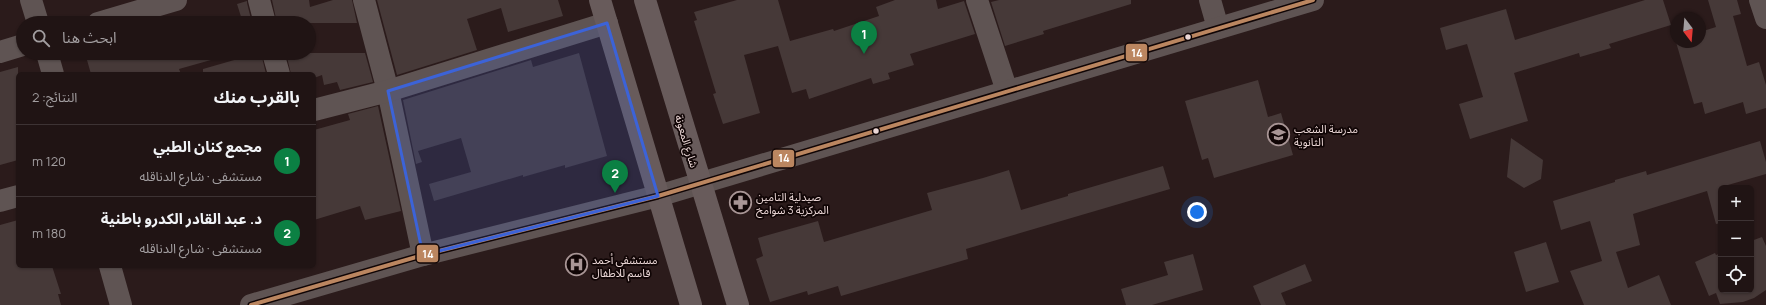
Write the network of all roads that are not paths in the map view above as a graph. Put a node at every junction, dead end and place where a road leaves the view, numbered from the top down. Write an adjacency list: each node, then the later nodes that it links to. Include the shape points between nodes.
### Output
1 (31, 0): 11 (street)
2 (176, 0): 12 (street)
3 (259, 0): 13 (street)
4 (364, 0): 23 (street)
5 (600, 0): 15 (highway)
6 (645, 0): 26 (highway, شارع المعونة)
7 (977, 0): 24 (street)
8 (1210, 0): 16 (street)
9 (1312, 0): 16 (street)
10 (1760, 0): 14 (street)
11 (36, 16)
12 (122, 16)
13 (263, 16)
14 (1766, 18)
15 (607, 23): 23 (street); 27 (highway)
16 (1218, 28): 24 (street)
17 (16, 47): 18 (street)
18 (0, 52)
19 (49, 60): 21 (street)
20 (275, 60): 22 (street)
21 (52, 72)
22 (278, 72)
23 (388, 91): 25 (street); 30 (street)
24 (1008, 91): 26 (street)
25 (316, 109)
26 (700, 183): 27 (street); 35 (highway, شارع المعونة)
27 (658, 196): 30 (street); 34 (highway)
28 (16, 197): 29 (street)
29 (0, 201)
30 (423, 255): 33 (street)
31 (111, 268): 32 (street)
32 (122, 305)
33 (251, 305)
34 (691, 305)
35 (738, 305)

